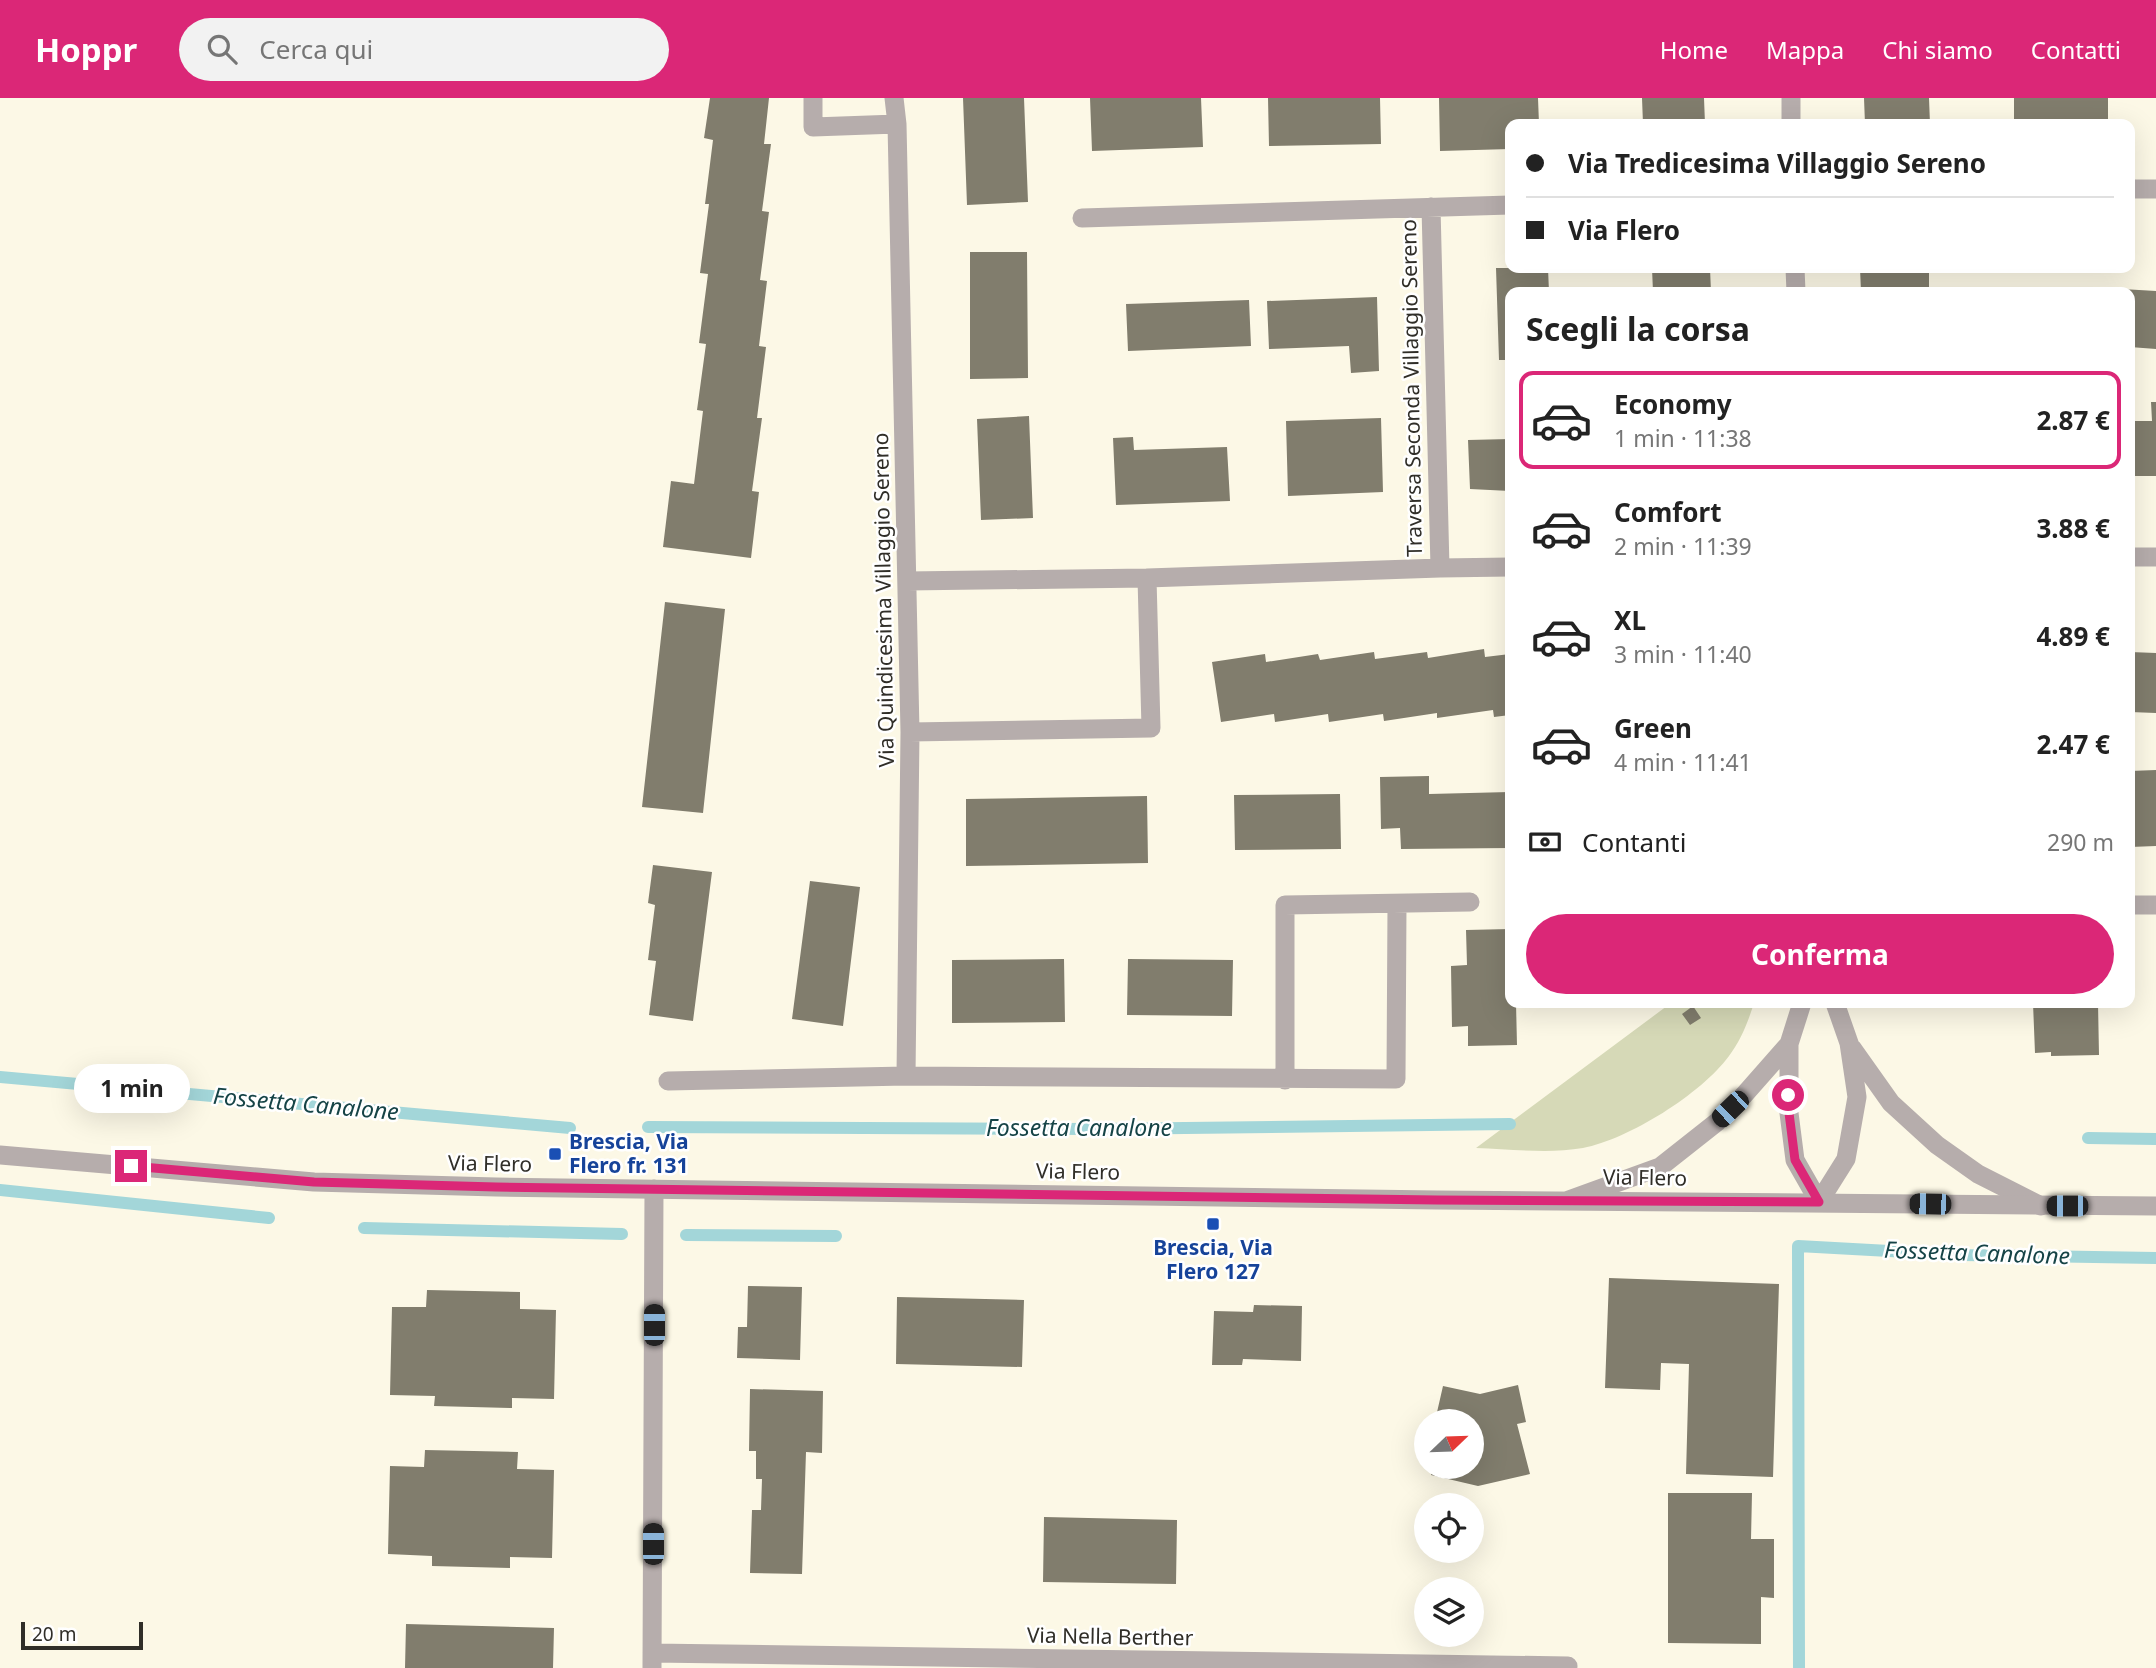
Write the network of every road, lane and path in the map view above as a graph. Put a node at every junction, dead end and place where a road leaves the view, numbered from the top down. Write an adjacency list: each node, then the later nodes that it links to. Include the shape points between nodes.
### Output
1 (813, 98): 5 (street, via 813,127)
2 (894, 98): 5 (street, Via Quindicesima Villaggio Sereno)
3 (1791, 98): 4 (street)
4 (1791, 119)
5 (897, 124): 16 (street, Via Quindicesima Villaggio Sereno)
6 (2156, 189): 7 (street)
7 (2135, 190)
8 (1505, 205): 9 (street, Traversa Seconda Villaggio Sereno)
9 (1431, 207): 10 (street, Traversa Seconda Villaggio Sereno); 14 (street, Traversa Seconda Villaggio Sereno)
10 (1082, 218)
11 (2156, 557): 12 (street)
12 (2135, 558)
13 (1505, 567): 14 (street, Traversa Seconda Villaggio Sereno)
14 (1440, 568): 15 (street, Traversa Seconda Villaggio Sereno)
15 (1147, 578): 16 (street, Traversa Seconda Villaggio Sereno); 17 (street, via 1151,728)
16 (907, 581): 17 (street, Via Quindicesima Villaggio Sereno)
17 (910, 732): 26 (street, Via Quindicesima Villaggio Sereno)
18 (1470, 902): 19 (street)
19 (1397, 905): 27 (street, via 1396,1079); 27 (street, via 1285,905)
20 (2135, 905): 21 (street)
21 (2156, 905)
22 (1800, 1008): 25 (street)
23 (1837, 1008): 24 (street)
24 (1849, 1043): 32 (street, via 1857,1097 1853,1122 1846,1159); 33 (street, via 1891,1103 1937,1145 1978,1174)
25 (1789, 1044): 31 (street, via 1717,1122 1660,1167); 32 (street, via 1789,1113 1795,1160)
26 (906, 1076): 27 (street); 28 (street)
27 (1285, 1080)
28 (668, 1081)
29 (0, 1155): 30 (street, Via Flero, via 314,1182)
30 (654, 1189): 31 (street, Via Flero); 35 (street, Via Nella Berther)
31 (1569, 1200): 32 (street, Via Flero)
32 (1819, 1202): 33 (street, Via Flero)
33 (2041, 1206): 34 (street, Via Flero)
34 (2156, 1206)
35 (652, 1661): 36 (street, Via Nella Berther)
36 (1568, 1666)

